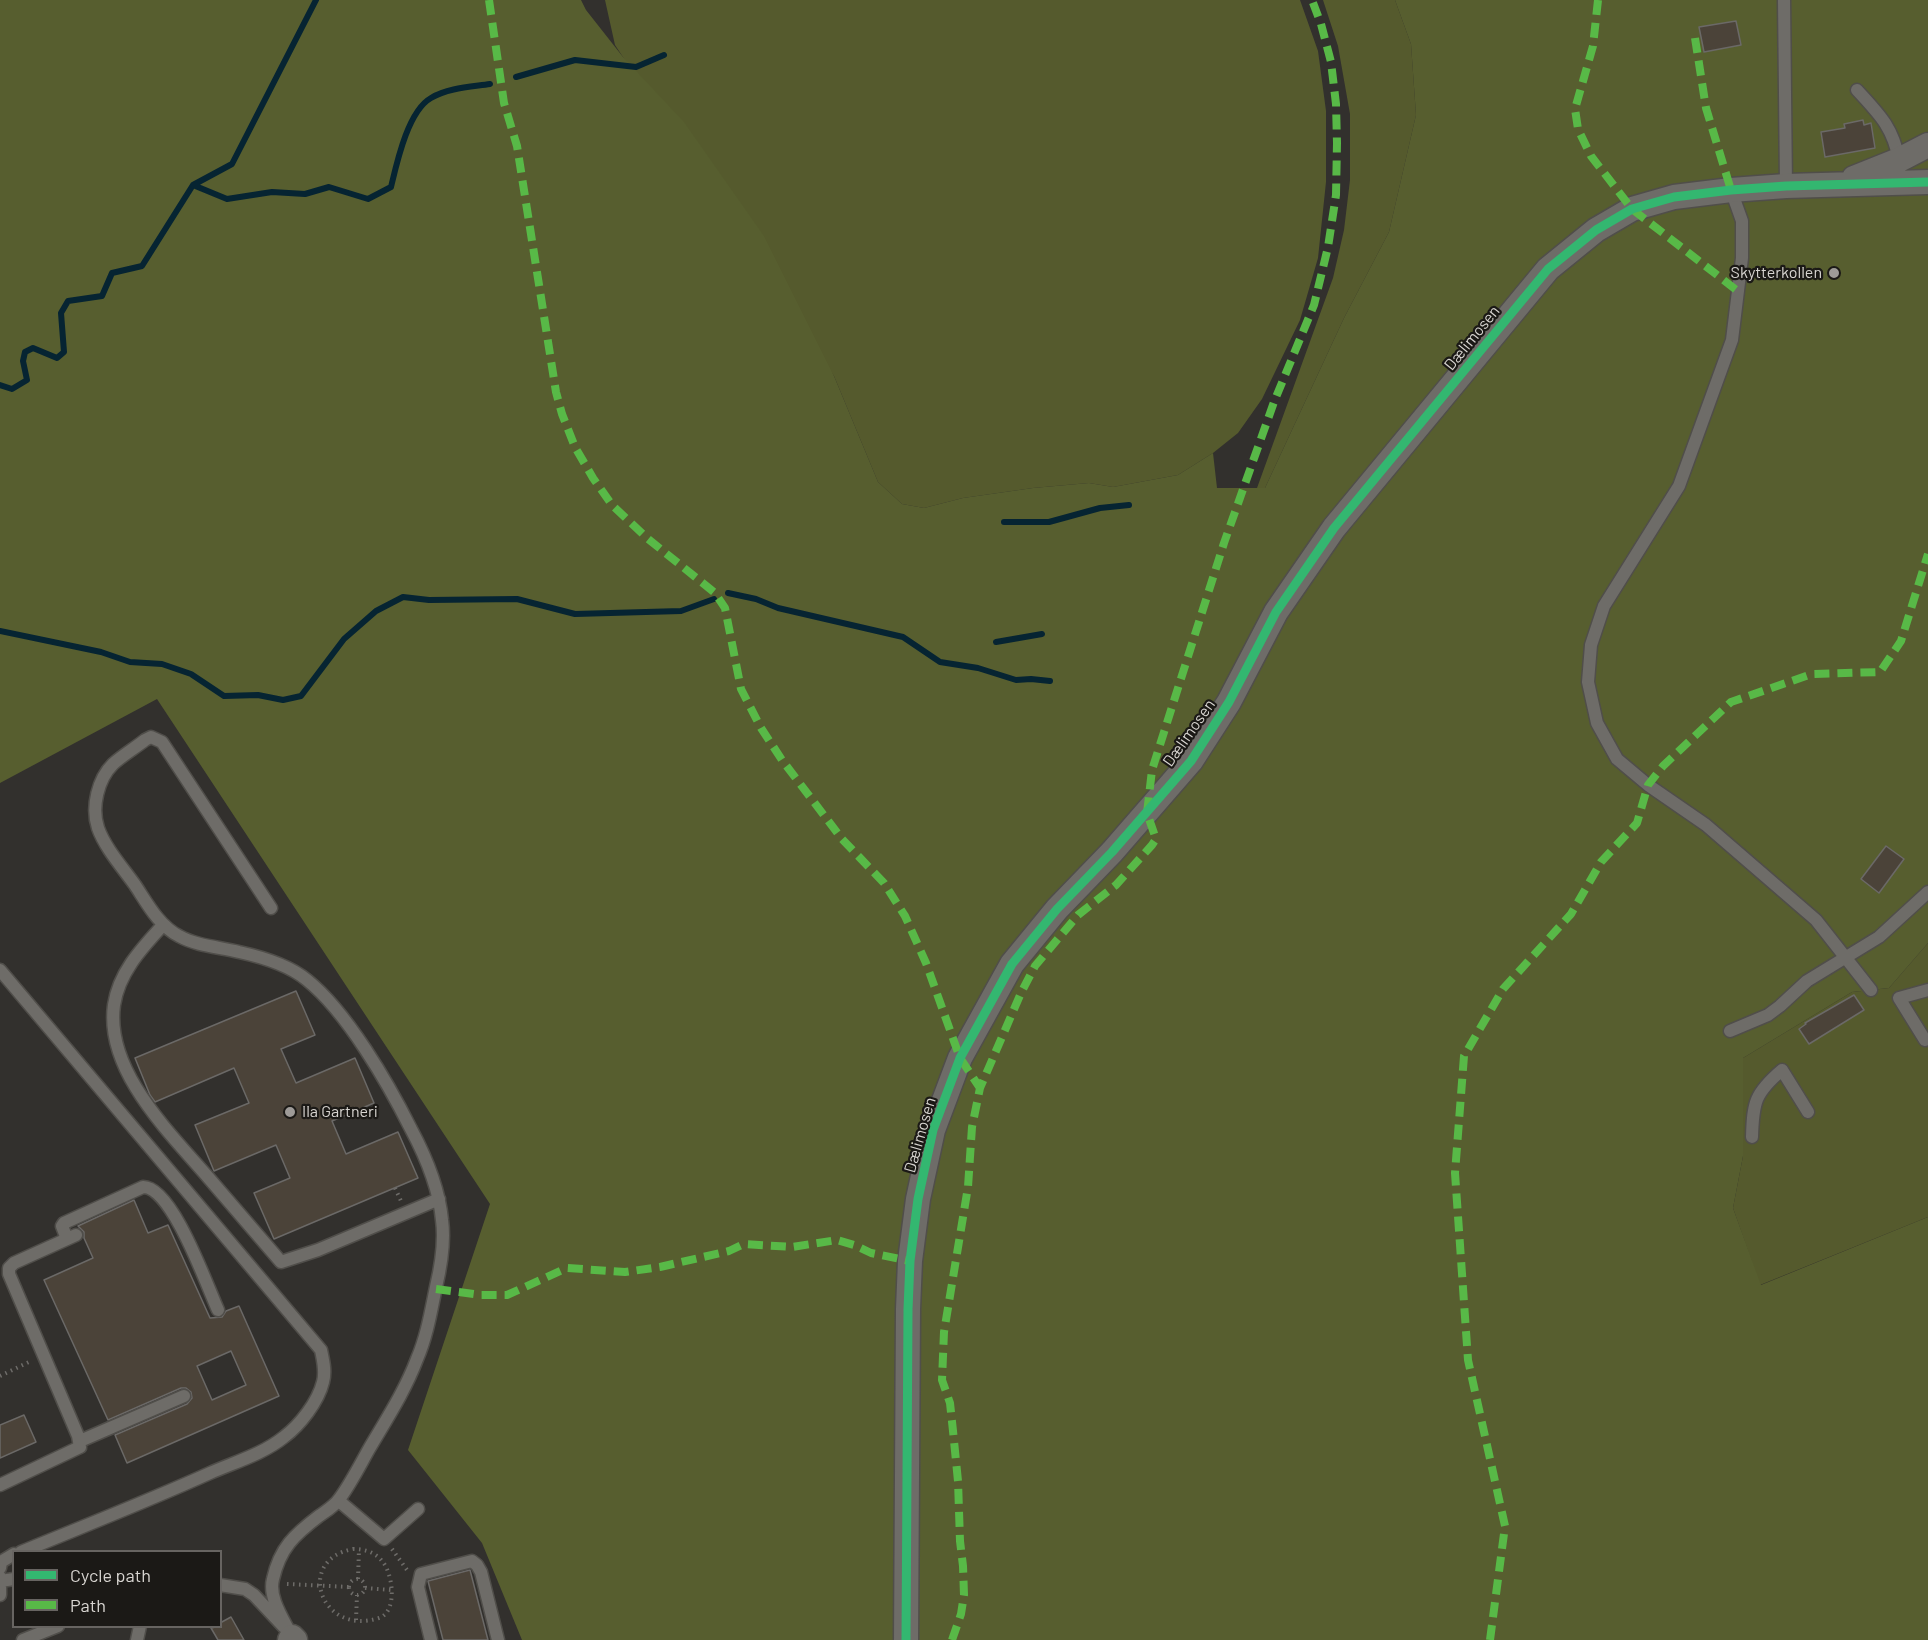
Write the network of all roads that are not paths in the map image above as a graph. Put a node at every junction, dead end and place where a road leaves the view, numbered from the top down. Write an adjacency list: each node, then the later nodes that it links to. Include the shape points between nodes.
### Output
1 (1784, 0): 7 (lane)
2 (1857, 90): 4 (lane, via 1896,141)
3 (1928, 145): 4 (street, Dælimosen)
4 (1899, 160): 6 (street, Dælimosen)
5 (1928, 182): 6 (street, Dælimosen)
6 (1840, 184): 7 (street, Dælimosen)
7 (1786, 186): 8 (street, Dælimosen)
8 (1731, 190): 12 (lane, via 1742,221 1743,258 1732,340 1679,486 1604,606 1591,645 1588,682 1597,723 1617,759 1706,825 1816,920); 39 (street, Dælimosen, via 1674,197 1632,209 1596,230 1548,269 1334,528 1276,612 1229,702 1191,761 1012,964 960,1058 933,1130 918,1199 908,1309)
9 (1928, 892): 12 (lane, via 1879,937)
10 (271, 908): 11 (lane, via 162,742 151,737 113,765 103,778 96,809 97,826)
11 (163, 925): 20 (lane, via 188,941 275,963 308,981 348,1026 393,1093); 20 (lane, via 134,957 121,982 114,1005 114,1028 122,1059 149,1110 281,1262)
12 (1846, 958): 14 (lane); 16 (lane, via 1807,981 1768,1015)
13 (0, 970): 28 (lane, via 321,1350 324,1365 323,1382 316,1397 283,1438 159,1497)
14 (1871, 990)
15 (1928, 990): 17 (lane, via 1899,998)
16 (1730, 1031)
17 (1925, 1040)
18 (1808, 1112): 19 (lane, via 1782,1070 1756,1098)
19 (1752, 1137)
20 (439, 1199): 26 (lane, via 443,1223 441,1263 418,1357 405,1387)
21 (5, 1267): 22 (lane, via 71,1237 62,1226 64,1223 143,1187 152,1189 178,1219); 24 (lane)
22 (218, 1310)
23 (184, 1396): 24 (lane)
24 (80, 1441): 25 (lane, via 76,1450)
25 (0, 1485)
26 (339, 1501): 27 (lane, via 384,1539); 35 (lane, via 293,1536 281,1556 272,1583 274,1599)
27 (418, 1509)
28 (24, 1550)
29 (12, 1555): 30 (lane, via 1,1562)
30 (0, 1568)
31 (0, 1579): 33 (lane)
32 (222, 1584): 35 (lane, via 254,1595)
33 (0, 1595)
34 (53, 1628): 36 (lane)
35 (293, 1639)
36 (23, 1640)
37 (431, 1640): 38 (lane, via 418,1587 421,1574 472,1561 481,1572)
38 (498, 1640)
39 (906, 1640)

